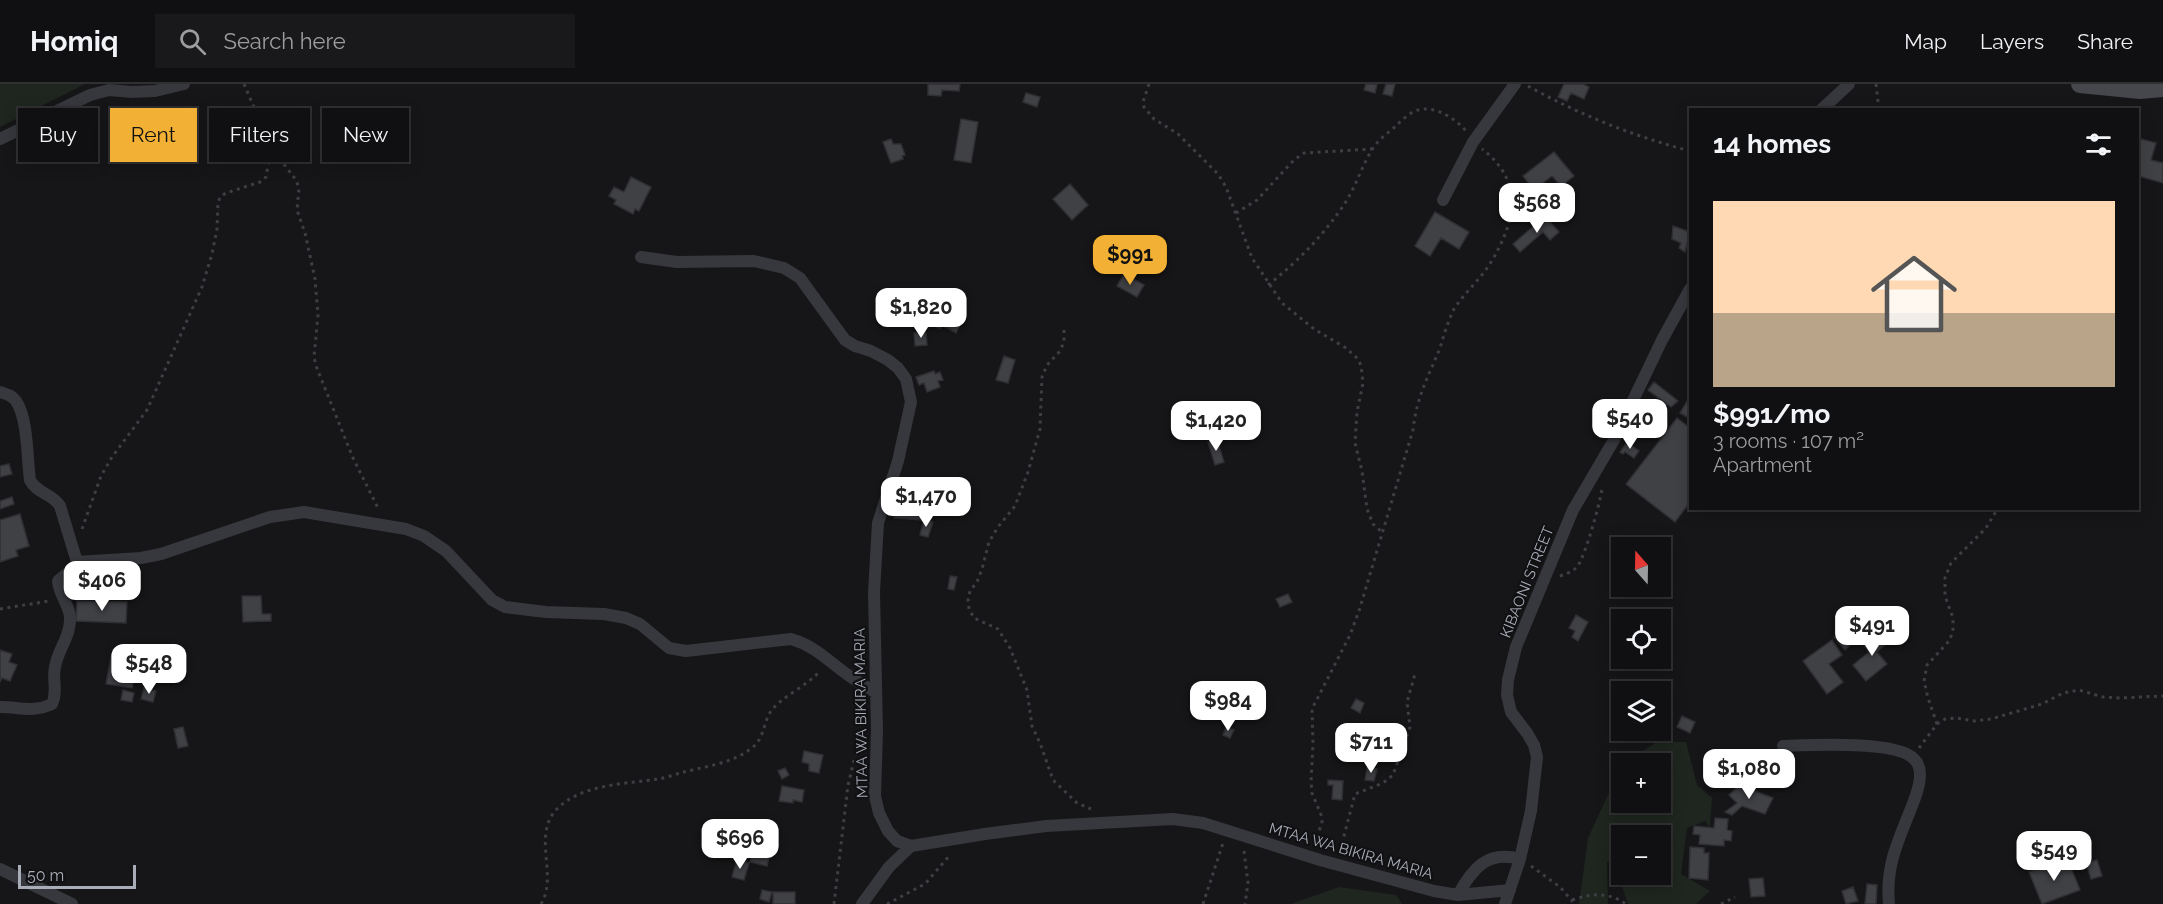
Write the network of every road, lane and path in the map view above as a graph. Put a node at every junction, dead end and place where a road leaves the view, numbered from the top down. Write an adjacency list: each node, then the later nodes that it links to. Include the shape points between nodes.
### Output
1 (184, 84): 13 (street, via 155,91 109,90 90,95)
2 (244, 84): 10 (path)
3 (1149, 84): 20 (path, via 1144,107 1207,161 1226,187)
4 (1515, 84): 14 (street)
5 (1524, 84): 16 (path, via 1562,106 1615,128)
6 (1849, 84): 11 (street)
7 (1876, 84): 12 (path)
8 (2080, 84): 9 (main road, via 2140,90)
9 (2163, 88)
10 (254, 108)
11 (1823, 108)
12 (1879, 108)
13 (0, 139)
14 (1473, 142): 15 (path, via 1458,121 1419,109 1383,136); 19 (street); 29 (path, via 1496,160 1507,175 1512,209 1491,262 1454,310 1422,387)
15 (1373, 149): 20 (path, via 1304,153 1257,200); 22 (path, via 1351,193 1316,243)
16 (1689, 151)
17 (268, 162): 30 (path, via 266,177 260,182 220,197 217,229 202,287 147,410 101,476)
18 (282, 162): 28 (path, via 299,188 297,210 315,279 316,366 353,458)
19 (1443, 200)
20 (1236, 213): 22 (path, via 1252,258)
21 (641, 257): 36 (street, MTAA WA BIKIRA MARIA, via 677,262 754,261 784,268 800,278 845,340 888,360 906,379 910,402 905,431 878,523)
22 (1269, 285): 29 (path, via 1301,319 1356,357 1363,383 1355,443 1367,509 1373,524)
23 (1689, 291): 26 (street, KIBAONI STREET)
24 (1064, 330): 43 (path, via 1060,351 1042,377 1040,429 1028,472 1015,506 989,542 968,600 974,618 998,629 1007,642 1027,690 1032,726 1053,780 1077,803)
25 (0, 392): 30 (street, via 16,401 25,433 30,480 60,506)
26 (1600, 465): 31 (street, KIBAONI STREET, via 1573,510); 31 (path, via 1601,497 1578,566 1559,577)
27 (1997, 510): 39 (path, via 1986,528 1951,562 1945,578 1953,629 1950,640 1927,665 1924,681)
28 (387, 526): 30 (street, via 304,512 270,517 161,554 125,560); 34 (street, via 424,536 446,551 492,600 505,607 626,618 640,624 669,648 686,651 791,639)
29 (1382, 532): 49 (path, via 1350,635 1312,709 1311,782 1322,818 1315,839)
30 (76, 556): 32 (street, via 75,567 58,581)
31 (1546, 578): 48 (street, KIBAONI STREET, via 1516,647 1508,680 1510,712 1527,733 1538,757)
32 (63, 599): 33 (path); 38 (street, via 70,623 54,669 51,704 31,711)
33 (0, 609)
34 (829, 660): 36 (street); 57 (path, via 803,687 771,711 759,741 749,751 660,779 594,789 556,810 547,826 546,890)
35 (1415, 674): 50 (path, via 1407,702 1410,727 1396,768 1383,783 1355,794)
36 (875, 692): 47 (street, MTAA WA BIKIRA MARIA, via 875,796 888,831 897,841)
37 (2163, 696): 39 (path, via 2103,697 2079,690 1991,720 1956,718)
38 (0, 707)
39 (1937, 724): 42 (path)
40 (863, 726): 58 (path, via 847,795)
41 (1783, 746): 42 (street, via 1874,747 1900,750)
42 (1913, 757): 67 (street, via 1919,765 1919,782 1890,862)
43 (1113, 821): 44 (street, MTAA WA BIKIRA MARIA, via 1173,819); 46 (street, MTAA WA BIKIRA MARIA)
44 (1228, 830): 45 (street, MTAA WA BIKIRA MARIA); 61 (path)
45 (1242, 834): 49 (street, MTAA WA BIKIRA MARIA); 62 (path, via 1248,882)
46 (972, 836): 47 (street, MTAA WA BIKIRA MARIA); 60 (path, via 944,859 925,884)
47 (911, 846): 59 (street)
48 (1520, 859): 52 (street, KIBAONI STREET); 53 (street, via 1500,857 1482,864 1472,871); 55 (path)
49 (1320, 860): 50 (street, MTAA WA BIKIRA MARIA)
50 (1336, 864): 53 (street, MTAA WA BIKIRA MARIA)
51 (0, 869): 56 (street)
52 (1510, 890): 53 (street, MTAA WA BIKIRA MARIA); 63 (street, KIBAONI STREET)
53 (1458, 895)
54 (1735, 897): 66 (path)
55 (1572, 900): 64 (path); 65 (path, via 1596,893)
56 (72, 904)
57 (540, 904)
58 (834, 904)
59 (862, 904)
60 (886, 904)
61 (1203, 904)
62 (1245, 904)
63 (1505, 904)
64 (1575, 904)
65 (1626, 904)
66 (1721, 904)
67 (1889, 904)

